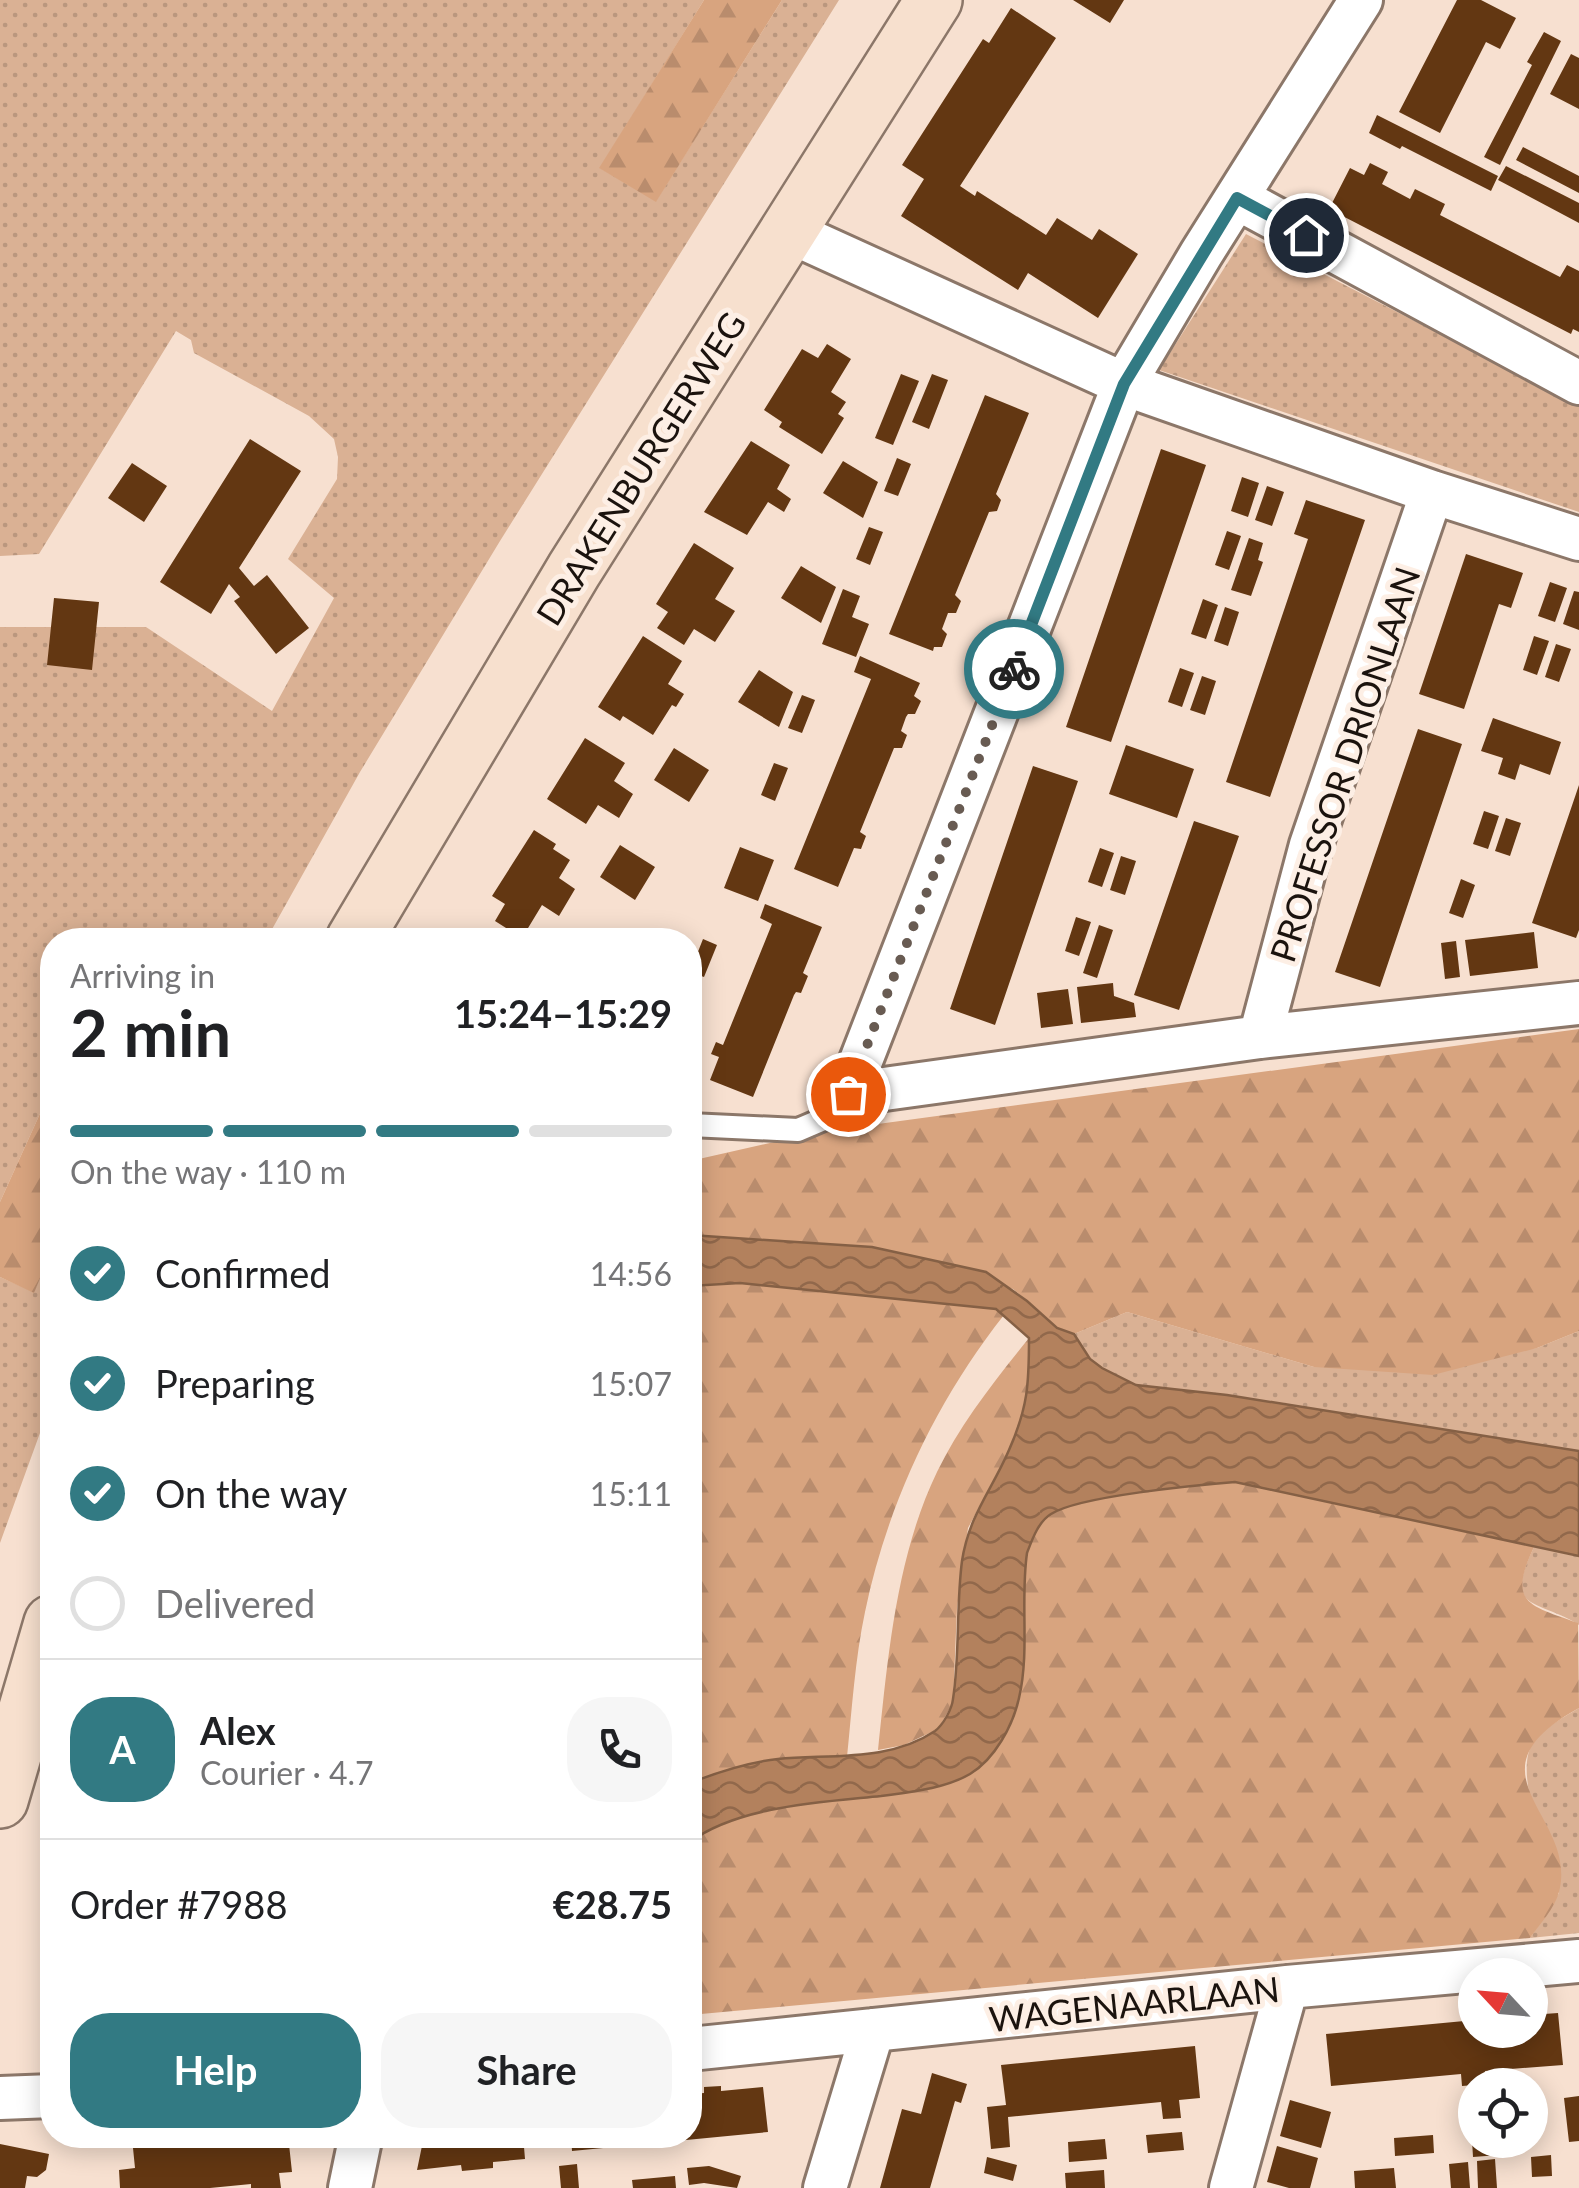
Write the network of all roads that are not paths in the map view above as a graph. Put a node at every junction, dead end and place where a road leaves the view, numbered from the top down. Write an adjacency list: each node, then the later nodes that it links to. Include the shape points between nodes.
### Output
1 (934, 0): 4 (main road, DRAKENBURGERWEG)
2 (1360, 0): 3 (street)
3 (1237, 198): 5 (street); 6 (street)
4 (788, 231): 5 (street); 9 (main road, DRAKENBURGERWEG, via 574,570)
5 (1124, 384): 7 (street); 12 (street)
6 (1579, 384)
7 (1432, 492): 8 (street); 11 (street, PROFESSOR DRIONLAAN, via 1311,846)
8 (1579, 539)
9 (361, 928)
10 (1579, 1003): 11 (street)
11 (1260, 1037): 12 (street)
12 (848, 1094): 13 (lane, via 826,1118 798,1130)
13 (702, 1125)
14 (40, 1664): 15 (main road)
15 (0, 1800)
16 (1579, 1961): 17 (street, WAGENAARLAAN)
17 (1287, 1987): 18 (street, WAGENAARLAAN); 25 (street)
18 (873, 2030): 19 (street, WAGENAARLAAN); 24 (street)
19 (702, 2048)
20 (40, 2096): 21 (street)
21 (0, 2098)
22 (358, 2148): 23 (street)
23 (350, 2188)
24 (826, 2188)
25 (1231, 2188)

